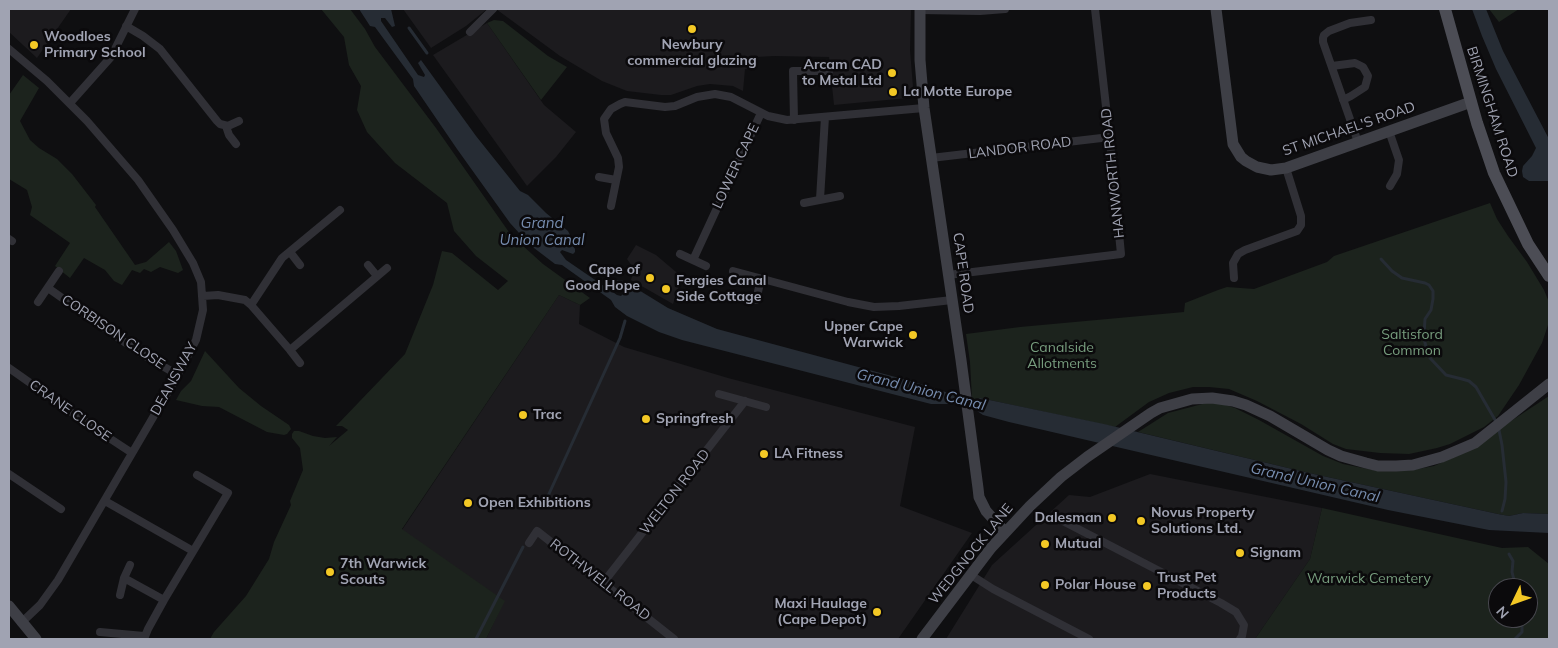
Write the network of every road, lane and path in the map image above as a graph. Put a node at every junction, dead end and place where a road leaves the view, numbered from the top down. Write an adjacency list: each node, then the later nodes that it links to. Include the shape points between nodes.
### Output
1 (134, 9): 9 (street)
2 (493, 9): 10 (street)
3 (1004, 9): 7 (street)
4 (1095, 9): 24 (street, HANWORTH ROAD)
5 (1216, 9): 28 (street, ST MICHAEL'S ROAD, via 1233,144 1241,157 1252,165 1271,170)
6 (1445, 9): 15 (main road, BIRMINGHAM ROAD)
7 (920, 10): 17 (street, CAPE ROAD)
8 (1371, 20): 12 (street, via 1350,23 1324,35 1323,42)
9 (126, 26): 16 (street, via 111,57); 22 (street, via 160,49 217,121)
10 (470, 32)
11 (9, 49): 16 (street, DEANSWAY)
12 (1332, 66): 14 (street); 14 (street, via 1355,63 1364,67 1368,76 1365,86)
13 (829, 71): 20 (street, via 793,71)
14 (1343, 100): 25 (street)
15 (1470, 102): 23 (street, ST MICHAEL'S ROAD); 37 (main road, BIRMINGHAM ROAD, via 1494,173)
16 (70, 103): 54 (street, DEANSWAY, via 122,160 173,230 196,267)
17 (924, 108): 19 (street, LOWER CAPE); 27 (street, CAPE ROAD)
18 (761, 113): 20 (street, LOWER CAPE); 30 (street, via 731,97 715,94 666,107 626,102 616,105 606,115 604,124 618,158); 40 (street, LOWER CAPE)
19 (825, 117): 20 (street, LOWER CAPE); 33 (street)
20 (794, 120)
21 (239, 121): 22 (street)
22 (226, 126): 26 (street)
23 (1390, 131): 25 (street, ST MICHAEL'S ROAD); 31 (street, via 1400,164)
24 (1110, 137): 27 (street, LANDOR ROAD); 48 (street, HANWORTH ROAD, via 1120,254)
25 (1358, 142): 28 (street, ST MICHAEL'S ROAD)
26 (236, 144)
27 (931, 158): 48 (street, CAPE ROAD)
28 (1286, 168): 52 (street, via 1301,225 1297,231 1238,254 1233,263)
29 (599, 177): 30 (street)
30 (616, 180): 35 (street)
31 (1390, 186)
32 (840, 196): 33 (street)
33 (820, 200): 34 (street)
34 (804, 203)
35 (611, 206)
36 (340, 210): 38 (street)
37 (1518, 221): 41 (main road, BIRMINGHAM ROAD); 50 (main road, BIRMINGHAM ROAD, via 1528,244)
38 (290, 252): 42 (street); 58 (street, via 278,264)
39 (680, 254): 40 (street)
40 (693, 260): 44 (street)
41 (1549, 264)
42 (300, 265)
43 (368, 265): 49 (street)
44 (706, 266)
45 (387, 268): 49 (street)
46 (59, 271): 53 (street, CORBISON CLOSE)
47 (733, 271): 51 (street)
48 (948, 275): 56 (street, CAPE ROAD)
49 (377, 276): 59 (street)
50 (1549, 276)
51 (761, 278): 55 (street); 56 (street, via 874,307)
52 (1234, 278)
53 (48, 288): 57 (street, CORBISON CLOSE); 62 (street, CORBISON CLOSE, via 140,353)
54 (202, 296): 58 (street, via 231,297); 62 (street, DEANSWAY, via 199,334)
55 (756, 300)
56 (952, 300): 73 (street, CAPE ROAD, via 979,497 990,518)
57 (38, 302)
58 (251, 305): 59 (street)
59 (290, 350): 60 (street)
60 (300, 364)
61 (9, 368): 67 (street, CRANE CLOSE)
62 (178, 375): 67 (street, DEANSWAY)
63 (1549, 384): 73 (street, WEDGNOCK LANE, via 1475,443 1442,458 1413,465 1378,466 1353,460 1239,403 1192,399 1151,413 1087,457 1044,492)
64 (719, 394): 65 (street)
65 (745, 401): 66 (street); 79 (street, WELTON ROAD)
66 (766, 407)
67 (132, 453): 70 (street, DEANSWAY)
68 (9, 474): 71 (street)
69 (197, 475): 75 (street, via 228,493)
70 (105, 501): 75 (street); 83 (street, DEANSWAY, via 58,580 40,605)
71 (61, 509)
72 (1057, 518): 90 (street, via 1236,612 1244,625)
73 (1005, 532): 77 (street, WEDGNOCK LANE)
74 (529, 543): 79 (street, ROTHWELL ROAD, via 537,530)
75 (193, 551): 81 (street)
76 (130, 565): 78 (street)
77 (971, 574): 88 (street, WEDGNOCK LANE); 89 (street, via 993,589)
78 (124, 578): 80 (street); 81 (street)
79 (603, 583): 87 (street, ROTHWELL ROAD)
80 (120, 594)
81 (164, 600): 85 (street)
82 (9, 606): 83 (street)
83 (21, 623): 86 (street)
84 (100, 632): 85 (street)
85 (144, 638)
86 (36, 639)
87 (674, 639)
88 (922, 639)
89 (1089, 639)
90 (1240, 639)

